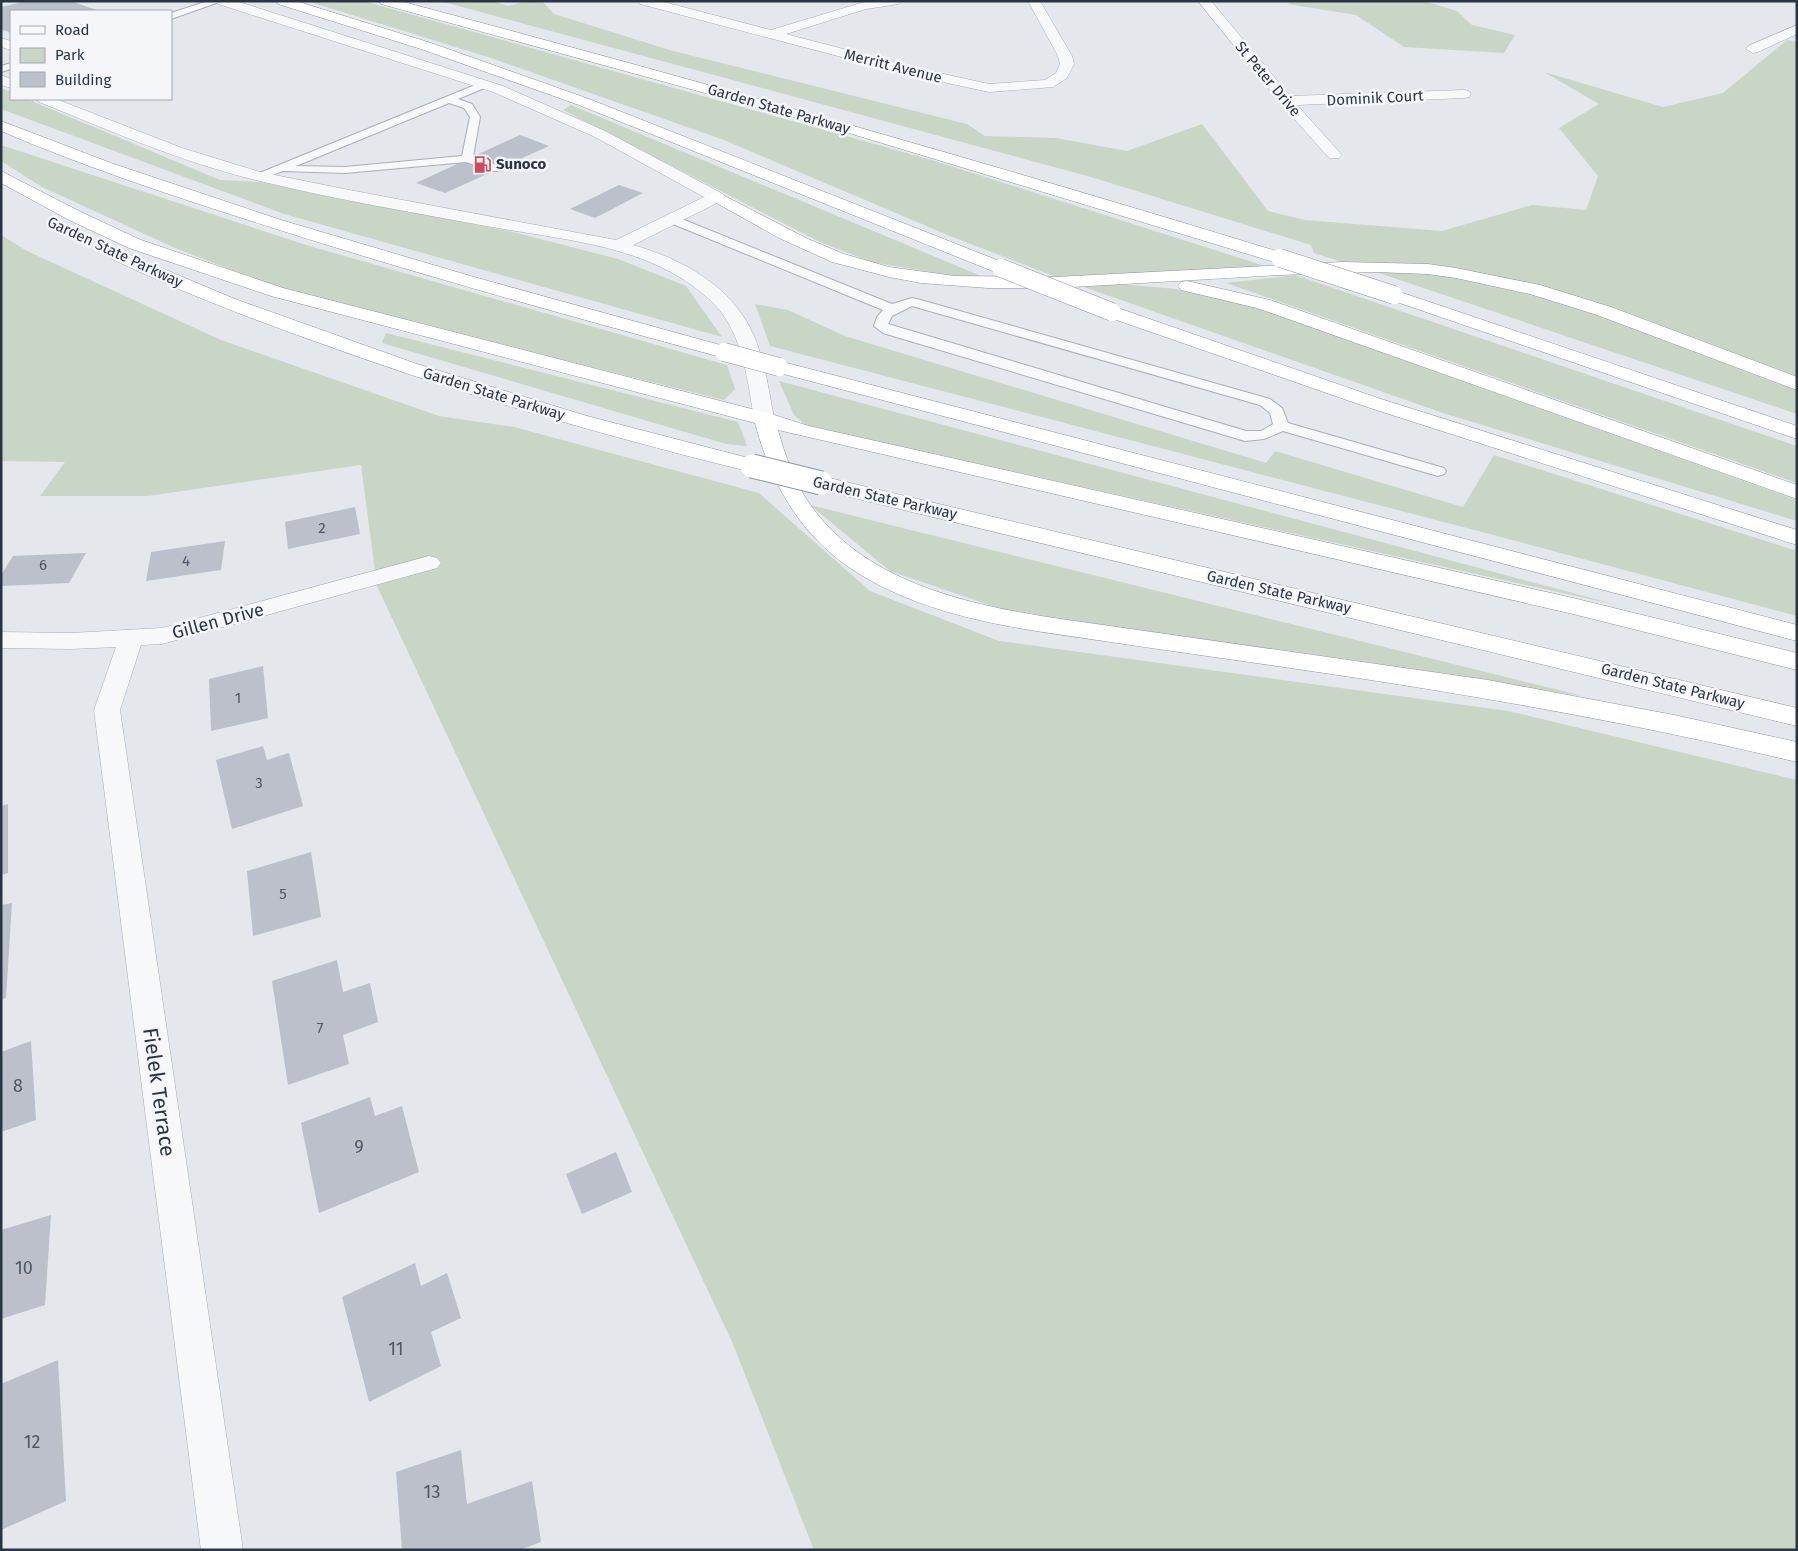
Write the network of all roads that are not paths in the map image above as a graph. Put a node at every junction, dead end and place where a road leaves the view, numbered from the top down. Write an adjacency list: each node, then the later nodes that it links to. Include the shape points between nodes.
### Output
1 (218, 1): 9 (lane)
2 (222, 1): 13 (street)
3 (282, 1): 37 (highway, bridge, via 454,55 584,102 1112,312 1374,403)
4 (385, 1): 34 (highway, Garden State Parkway, bridge, via 844,127 1062,191 1394,295)
5 (644, 1): 11 (street, Merritt Avenue)
6 (895, 1): 11 (street, via 864,6)
7 (1034, 1): 11 (street, Merritt Avenue, via 1067,64 1062,75 1048,84 989,88)
8 (1204, 1): 17 (street, St Peter Drive)
9 (172, 16)
10 (1797, 29): 12 (street)
11 (770, 35)
12 (1752, 49)
13 (485, 84): 15 (lane); 26 (street, via 582,126)
14 (1464, 94): 17 (street, Dominik Court)
15 (448, 99): 20 (lane, via 468,106 475,117); 21 (lane)
16 (47, 100): 24 (street, via 201,161)
17 (1286, 102): 19 (street, St Peter Drive)
18 (1, 125): 39 (highway, bridge, via 102,165 294,230 524,297)
19 (1334, 155)
20 (467, 159): 21 (lane, via 345,170); 22 (lane)
21 (278, 169): 24 (lane)
22 (498, 169)
23 (1, 176): 32 (highway, via 135,244 251,284 317,304)
24 (261, 176): 28 (street)
25 (1, 195): 43 (highway, Garden State Parkway, bridge, via 128,260 212,297 323,339 539,409 821,483)
26 (717, 197): 27 (street); 29 (highway, via 823,252 889,272 994,283)
27 (672, 219): 28 (street); 30 (lane)
28 (617, 246): 32 (street, via 653,257 686,274 726,304 743,331)
29 (1124, 278): 31 (highway, via 1348,267 1456,273 1580,302); 36 (highway, via 1198,288 1263,304)
30 (893, 309): 33 (lane, via 904,303 921,303 1265,402 1274,406 1281,418); 33 (lane, via 880,322 888,330 1245,436 1271,434)
31 (1797, 384)
32 (764, 418): 42 (highway, via 864,444 1573,606); 44 (highway, via 784,479 813,525 869,570 920,594 1010,619 1535,696)
33 (1281, 426): 35 (lane)
34 (1797, 433)
35 (1438, 470)
36 (1797, 492)
37 (1797, 538)
38 (429, 563): 40 (street, Gillen Drive, via 162,636)
39 (1797, 633)
40 (131, 638): 41 (street, Gillen Drive); 45 (street, Fielek Terrace, via 107,710)
41 (1, 640)
42 (1797, 662)
43 (1797, 717)
44 (1797, 752)
45 (222, 1550)

